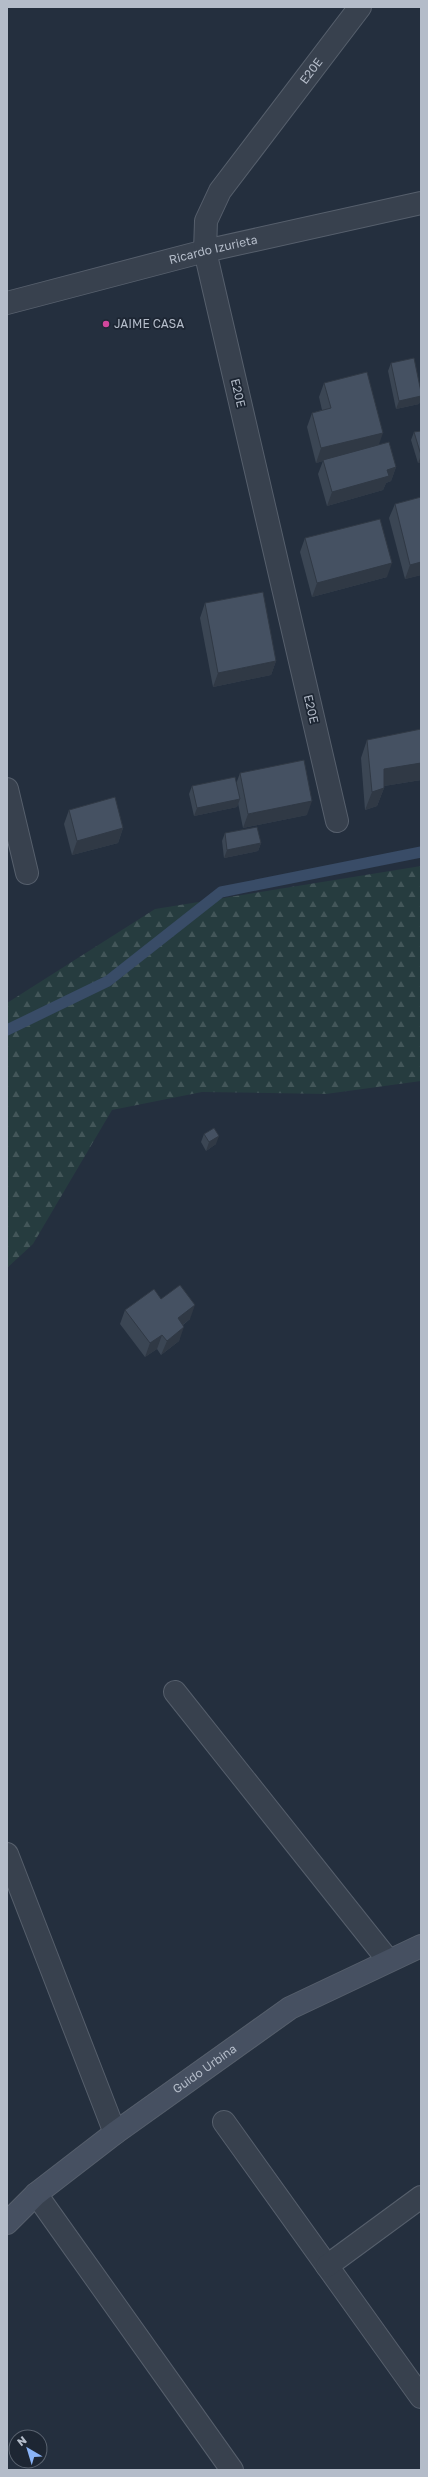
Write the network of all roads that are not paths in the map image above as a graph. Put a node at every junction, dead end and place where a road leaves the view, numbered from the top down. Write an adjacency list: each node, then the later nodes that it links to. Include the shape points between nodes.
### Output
1 (360, 7): 3 (street, E20E, via 220,191 206,221)
2 (421, 203): 3 (street, Ricardo Izurieta)
3 (205, 251): 4 (street, Ricardo Izurieta); 6 (street, E20E)
4 (7, 303)
5 (7, 789): 7 (street)
6 (337, 821)
7 (27, 873)
8 (175, 1692): 11 (street)
9 (8, 1860): 13 (street)
10 (421, 1946): 11 (street, Guido Urbina)
11 (388, 1960): 13 (street, Guido Urbina, via 290,2008)
12 (224, 2122): 17 (street)
13 (116, 2133): 14 (street, Guido Urbina)
14 (36, 2194): 16 (street, Guido Urbina); 19 (street)
15 (421, 2197): 17 (street)
16 (7, 2223)
17 (327, 2266): 18 (street)
18 (421, 2398)
19 (232, 2470)

